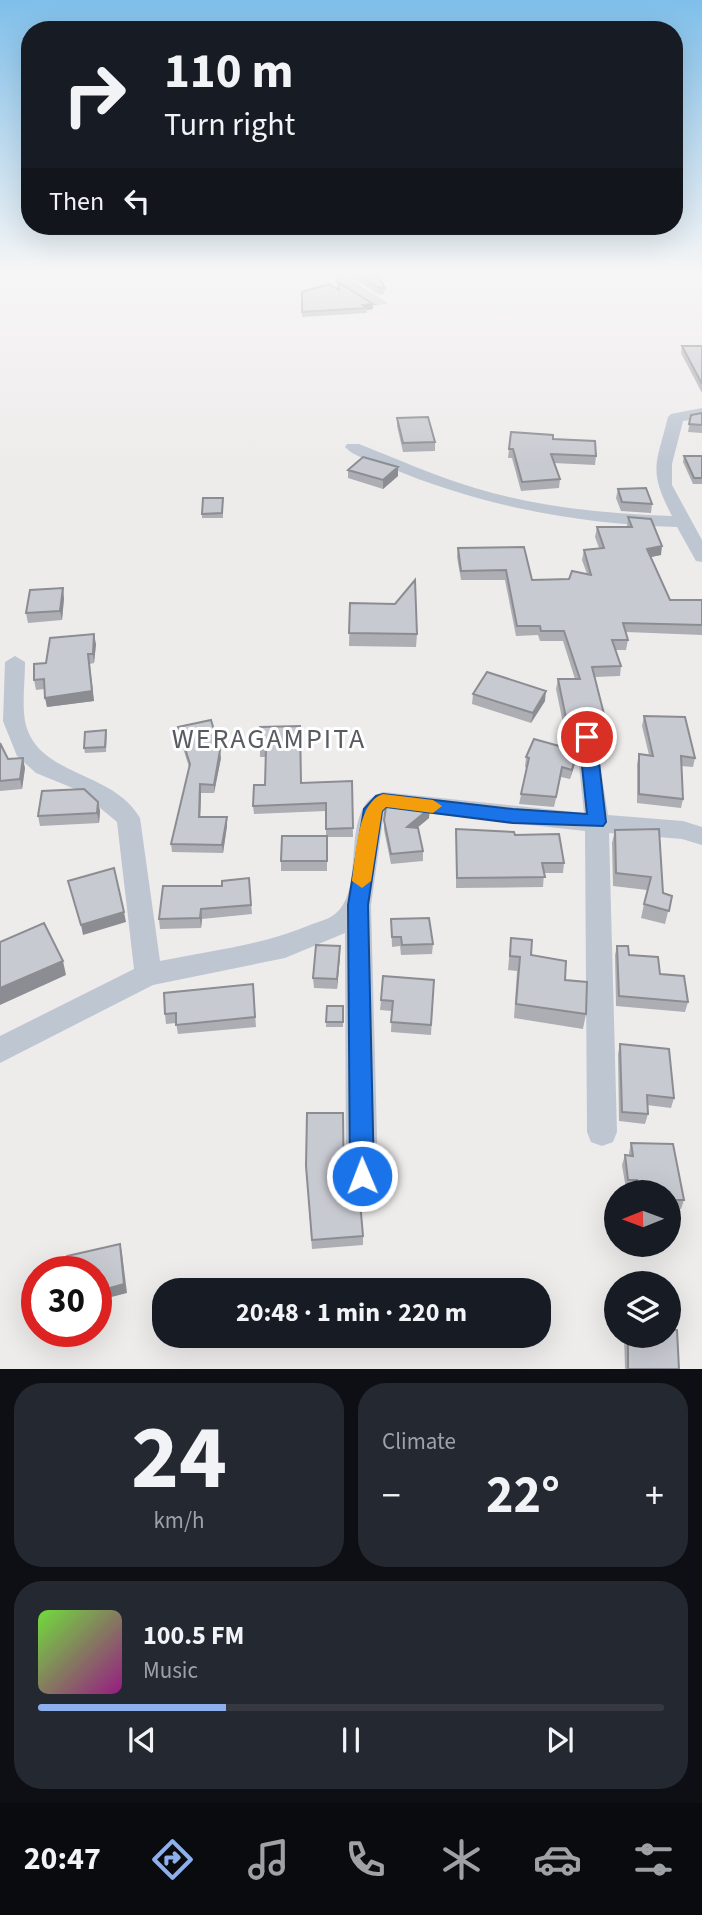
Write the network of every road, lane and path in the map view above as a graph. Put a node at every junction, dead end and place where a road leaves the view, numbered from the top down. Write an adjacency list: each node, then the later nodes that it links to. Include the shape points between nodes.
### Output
1 (702, 413): 3 (street, via 676,417 664,464 664,485)
2 (353, 447): 3 (street, via 484,496 618,521)
3 (682, 522): 4 (street)
4 (702, 557)
5 (15, 662): 10 (street, via 14,721 25,751 44,767 89,785 128,818)
6 (587, 737): 7 (street)
7 (597, 822): 8 (street); 9 (street, via 383,800 373,809); 12 (street)
8 (702, 836)
9 (358, 905): 10 (street, via 344,922 285,947); 13 (street)
10 (148, 975): 11 (street)
11 (0, 1050)
12 (602, 1132)
13 (362, 1176)

